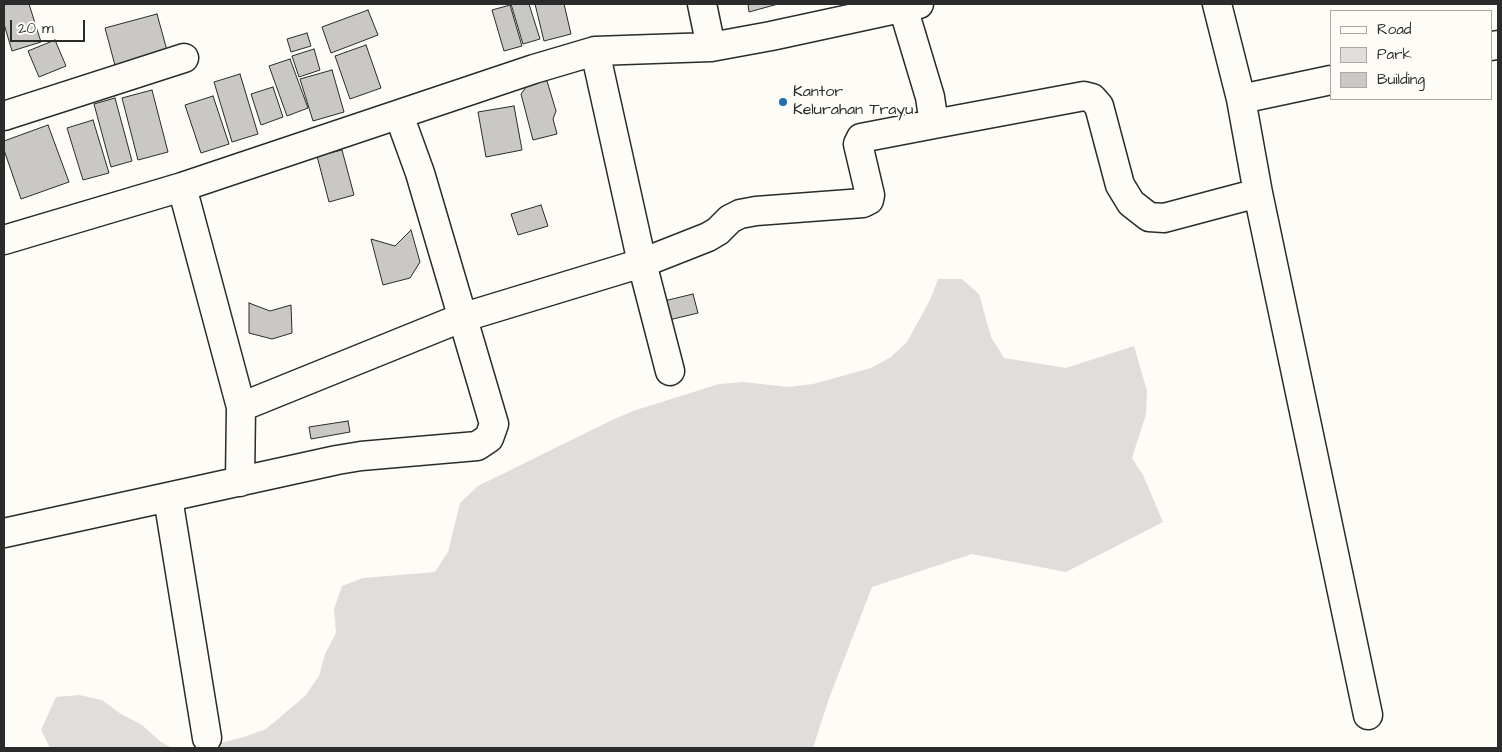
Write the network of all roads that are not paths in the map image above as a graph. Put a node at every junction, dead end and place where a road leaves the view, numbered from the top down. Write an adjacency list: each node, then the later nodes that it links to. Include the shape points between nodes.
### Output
1 (702, 4): 4 (street)
2 (1217, 4): 8 (street)
3 (908, 5): 4 (street); 11 (street)
4 (711, 47): 5 (street)
5 (595, 51): 9 (street); 15 (street)
6 (184, 58): 10 (street)
7 (1330, 80): 8 (street)
8 (1241, 99): 13 (street)
9 (398, 115): 12 (street); 16 (street, via 420,173)
10 (4, 116)
11 (934, 124): 13 (street, via 1084,96 1092,98 1098,106 1120,185 1131,203 1150,217 1164,218); 15 (street, via 861,138 858,144 870,196 863,203 740,214 708,237)
12 (182, 187): 14 (street); 18 (street)
13 (1258, 193): 22 (street)
14 (4, 240)
15 (642, 263): 16 (street); 17 (street)
16 (462, 318): 18 (street); 19 (street, via 494,424 489,438 478,446 361,456)
17 (670, 372)
18 (242, 407): 19 (street)
19 (240, 482): 20 (street)
20 (168, 498): 21 (street); 23 (street)
21 (4, 532)
22 (1368, 715)
23 (208, 738)

